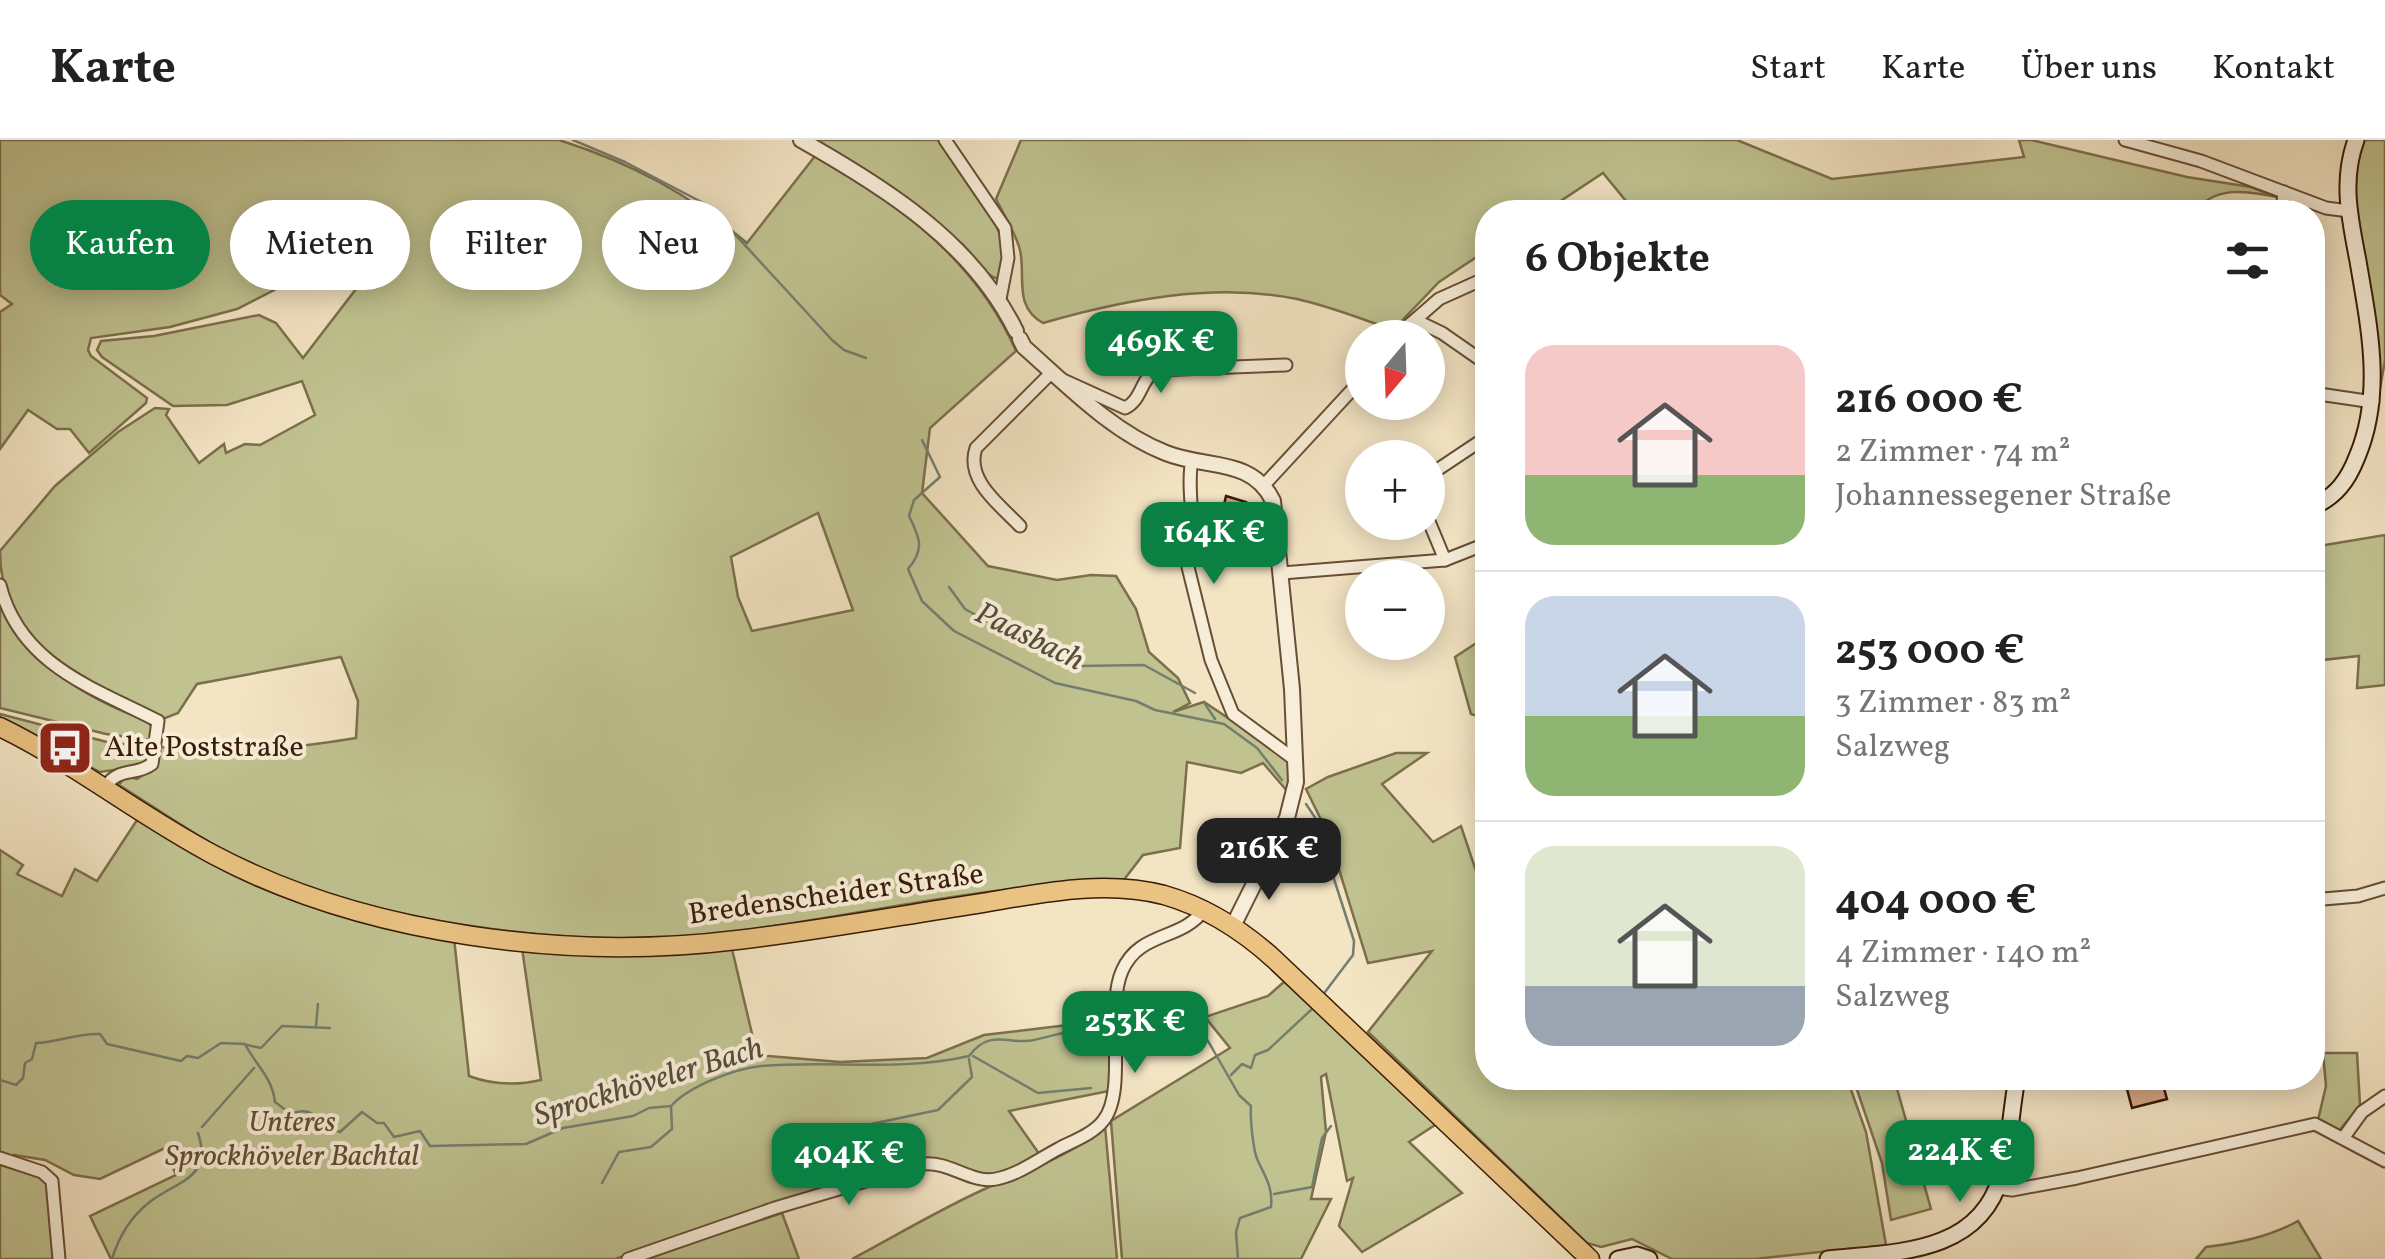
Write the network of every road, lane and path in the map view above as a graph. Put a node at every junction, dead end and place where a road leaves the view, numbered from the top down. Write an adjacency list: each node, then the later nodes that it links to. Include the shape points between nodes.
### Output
1 (801, 140): 11 (street, via 956,246)
2 (945, 140): 11 (street, via 1005,228 1008,258)
3 (2126, 140): 5 (street)
4 (2356, 140): 9 (main road, via 2347,172)
5 (2284, 192): 6 (street); 7 (street)
6 (2283, 200)
7 (2305, 200)
8 (2325, 208): 9 (street)
9 (2349, 211): 19 (main road)
10 (1475, 283): 12 (street, via 1439,299)
11 (1000, 299): 16 (street, via 1018,335)
12 (1415, 320)
13 (1445, 335): 14 (street)
14 (1475, 356)
15 (1286, 365): 16 (street, via 1156,370 1125,408)
16 (1057, 376): 21 (street, via 1128,432); 25 (street, via 976,448 972,459 974,472)
17 (2325, 395): 19 (street)
18 (1345, 397): 23 (street)
19 (2373, 402): 24 (main road, via 2346,480)
20 (1475, 445): 22 (street)
21 (1192, 460): 23 (street, via 1242,469); 33 (street, via 1188,567 1211,660 1233,714)
22 (1445, 465)
23 (1265, 484): 30 (street)
24 (2325, 500)
25 (1020, 526)
26 (1437, 540): 28 (street)
27 (1475, 548): 28 (street)
28 (1445, 560)
29 (1345, 567): 30 (street)
30 (1282, 572): 33 (street)
31 (0, 585): 34 (street, via 12,620 38,654 158,722 149,767 119,772)
32 (0, 727): 34 (main road, Bredenscheider Straße)
33 (1294, 759): 38 (street, via 1287,818)
34 (106, 786): 37 (main road, Bredenscheider Straße, via 191,842 269,882 345,908 489,938 613,946 712,943 1092,888 1153,893)
35 (2385, 888): 36 (street)
36 (2325, 898)
37 (1204, 910): 38 (main road, Bredenscheider Straße); 46 (street, via 1186,928 1158,935 1130,956 1117,985 1114,1075 1104,1120 1090,1132 1005,1177 983,1180 923,1164)
38 (1233, 926): 47 (main road, Bredenscheider Straße)
39 (2015, 1090): 44 (main road)
40 (2385, 1096): 41 (street)
41 (2344, 1137): 43 (street); 44 (street, via 2315,1124 2077,1178)
42 (0, 1158): 45 (street, via 52,1181)
43 (2385, 1161)
44 (1997, 1188): 50 (main road, via 1986,1210 1952,1238)
45 (59, 1259)
46 (628, 1259)
47 (1590, 1259)
48 (1618, 1259): 49 (main road)
49 (1649, 1259)
50 (1828, 1259)

